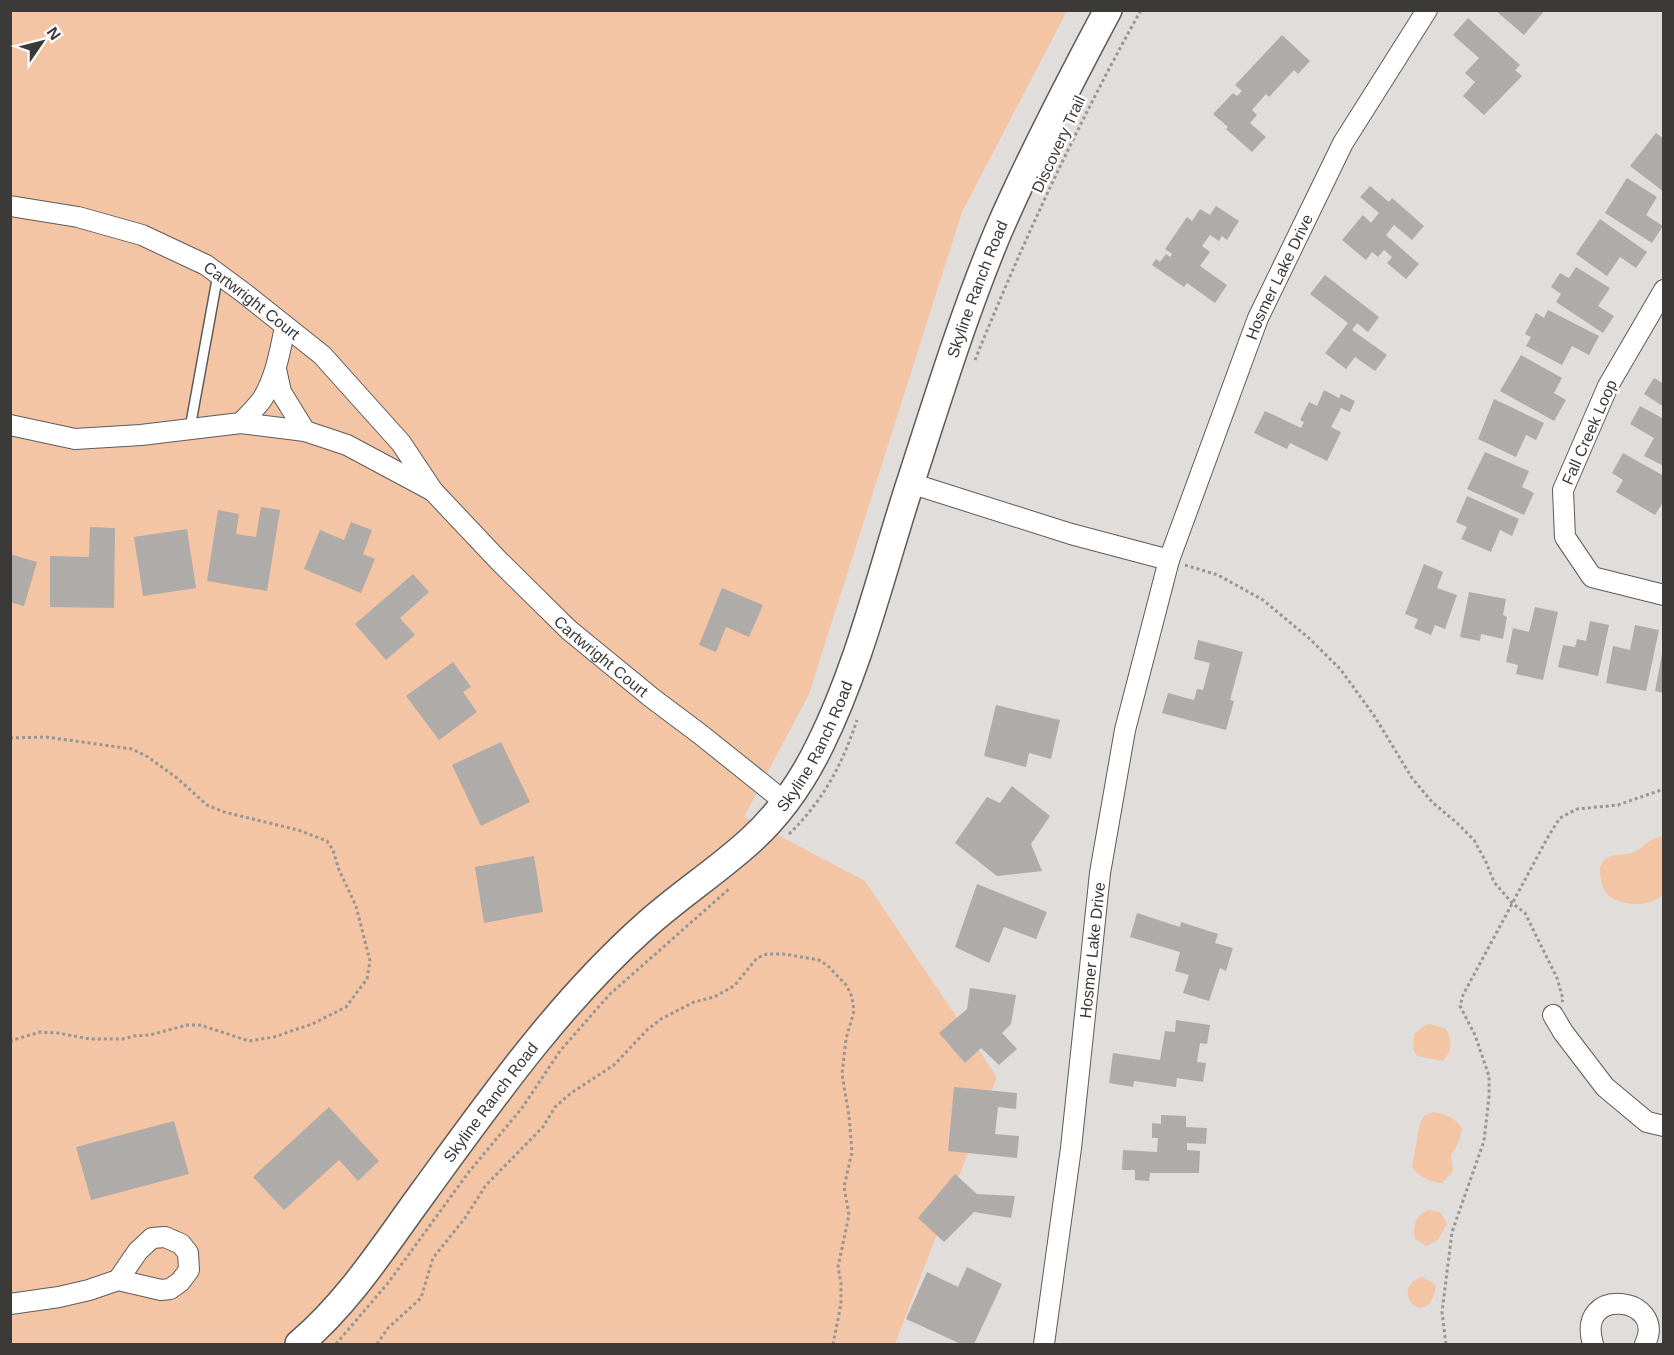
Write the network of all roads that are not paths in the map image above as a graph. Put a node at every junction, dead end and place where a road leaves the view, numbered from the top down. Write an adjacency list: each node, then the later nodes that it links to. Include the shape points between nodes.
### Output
1 (1108, 10): 12 (street, Skyline Ranch Road, via 1065,89 998,234)
2 (1427, 10): 14 (street, Hosmer Lake Drive, via 1343,143 1258,318)
3 (10, 206): 4 (street, Cartwright Court, via 78,217 142,235)
4 (218, 274): 6 (street, Cartwright Court); 10 (lane)
5 (1664, 290): 15 (street, Fall Creek Loop, via 1608,386 1563,490 1565,537 1592,577)
6 (285, 327): 7 (street); 13 (street, Cartwright Court, via 322,355 401,443)
7 (276, 369): 8 (street, via 262,400); 11 (street, via 281,392)
8 (241, 423): 10 (street, Cartwright Court); 11 (street, Cartwright Court)
9 (10, 425): 10 (street, Cartwright Court, via 75,439)
10 (190, 428)
11 (305, 431): 13 (street, Cartwright Court, via 347,445)
12 (910, 483): 14 (street, via 1071,534); 16 (street, Skyline Ranch Road, via 834,718 808,771)
13 (433, 491): 16 (street, Cartwright Court, via 570,630)
14 (1169, 560): 22 (street, Hosmer Lake Drive, via 1125,730 1100,873 1071,1148)
15 (1664, 595)
16 (785, 802): 21 (street, Skyline Ranch Road, via 750,842 646,925 595,973 541,1036 350,1293)
17 (1553, 1015): 18 (street, via 1605,1087 1647,1122)
18 (1664, 1126)
19 (118, 1280): 20 (street, via 59,1297)
20 (10, 1304)
21 (302, 1343)
22 (1044, 1344)
23 (1593, 1344): 24 (street, via 1592,1319 1601,1308 1614,1302 1640,1311 1647,1324 1648,1338)
24 (1644, 1344)

